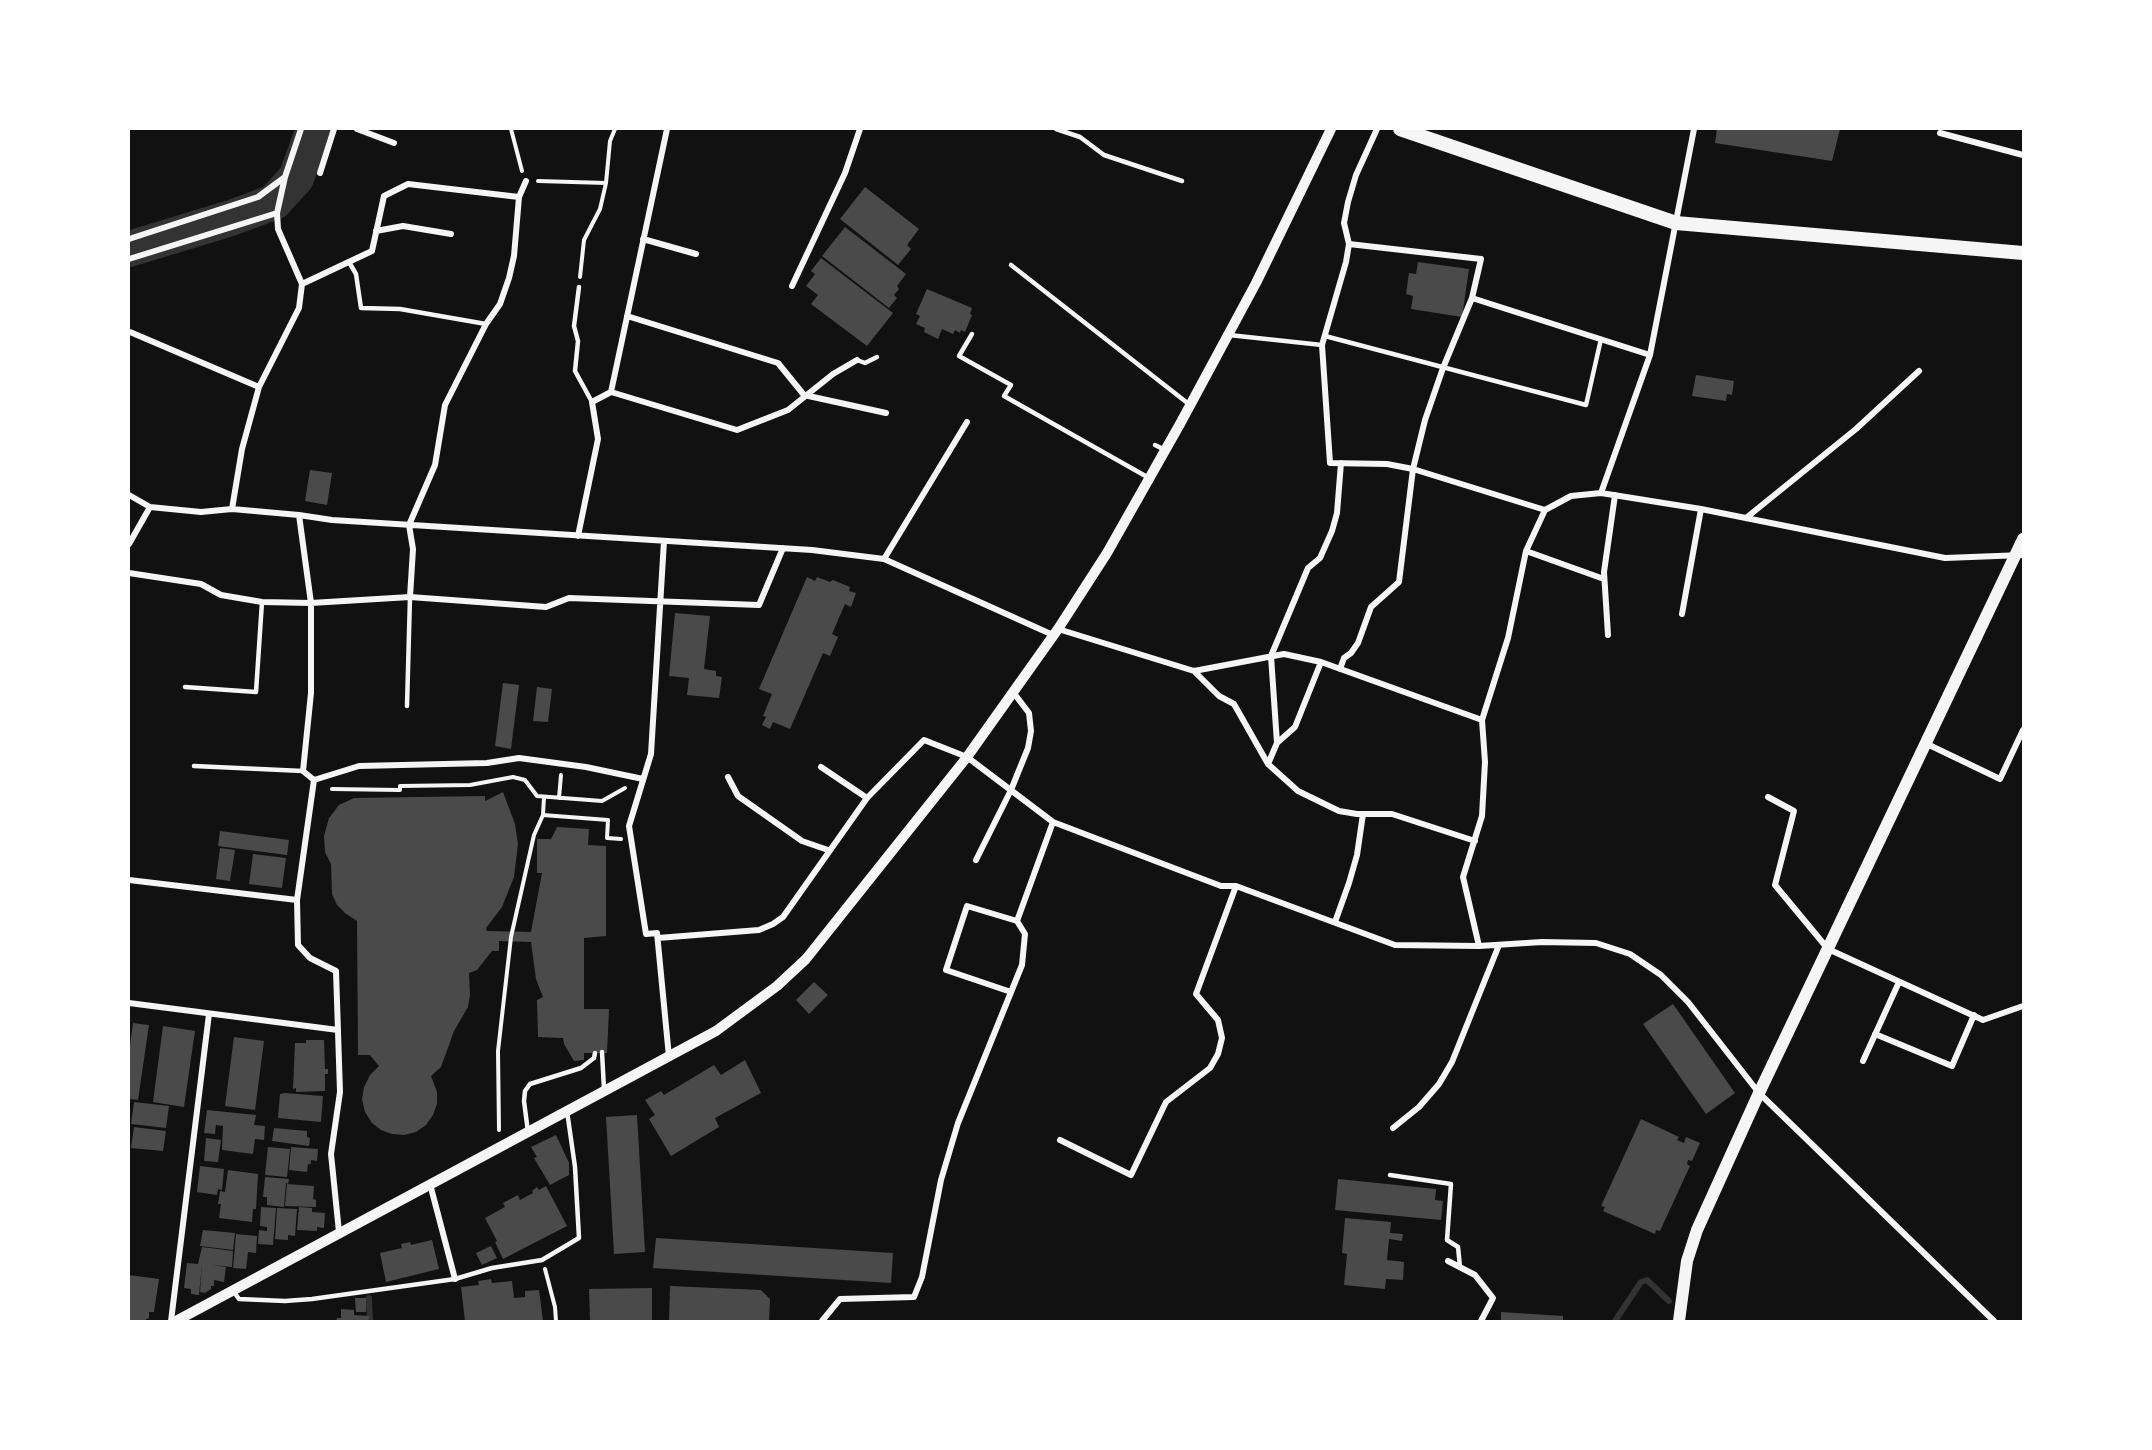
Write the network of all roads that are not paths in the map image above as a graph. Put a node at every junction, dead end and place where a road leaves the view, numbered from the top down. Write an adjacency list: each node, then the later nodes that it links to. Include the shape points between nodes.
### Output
1 (301, 129): 17 (street)
2 (334, 129): 16 (street)
3 (357, 129): 14 (street)
4 (667, 129): 26 (street)
5 (860, 129): 34 (street, via 845,172)
6 (1056, 129): 13 (lane)
7 (1083, 129): 13 (lane)
8 (1331, 129): 41 (street)
9 (1377, 129): 27 (street, via 1348,202 1344,223)
10 (1400, 129): 22 (main road)
11 (1694, 129): 22 (street)
12 (1940, 133): 15 (street)
13 (1080, 137): 19 (lane, via 1104,155)
14 (394, 143)
15 (2023, 155)
16 (320, 173)
17 (284, 178): 21 (street); 25 (street, via 258,197)
18 (526, 181): 20 (street)
19 (1182, 182)
20 (519, 197): 23 (street, via 408,184 384,196); 38 (street, via 509,278 500,304)
21 (277, 212): 30 (street); 33 (street, via 278,229)
22 (1676, 223): 28 (main road); 45 (street)
23 (375, 231): 24 (street, via 403,226); 31 (street, via 372,251)
24 (451, 234)
25 (129, 239)
26 (643, 240): 29 (street); 37 (street)
27 (1349, 244): 36 (street, via 1481,259); 42 (street)
28 (2023, 253)
29 (696, 254)
30 (129, 259)
31 (349, 262): 33 (street); 38 (lane, via 356,274 361,308 400,309)
32 (1011, 265): 54 (lane)
33 (302, 284): 50 (street, via 299,309)
34 (792, 286)
35 (579, 287): 53 (lane, via 574,326 578,340 575,370)
36 (1472, 298): 43 (street); 48 (street)
37 (627, 316): 51 (street); 52 (street, via 778,363)
38 (486, 324): 69 (street, via 445,405 435,465)
39 (130, 332): 50 (street)
40 (972, 334): 59 (lane, via 959,356 1011,385 1004,396)
41 (1228, 335): 44 (lane); 54 (street)
42 (1325, 336): 44 (street); 48 (lane)
43 (1601, 339): 45 (street); 48 (lane, via 1586,405)
44 (1322, 345): 57 (street, via 1330,463)
45 (1650, 355): 60 (street)
46 (877, 357): 47 (lane, via 865,363)
47 (857, 360): 52 (street)
48 (1443, 368): 58 (street)
49 (1919, 371): 68 (street, via 1856,429)
50 (259, 387): 64 (street, via 242,448)
51 (611, 392): 52 (street, via 737,430 788,410); 53 (street)
52 (804, 395): 55 (street)
53 (592, 402): 70 (street, via 598,439)
54 (1190, 405): 59 (street, via 1160,448)
55 (886, 413)
56 (967, 422): 77 (street)
57 (1341, 463): 58 (street); 87 (street, via 1332,531 1320,558 1308,568)
58 (1413, 469): 66 (street); 89 (street, via 1399,582 1371,607 1358,643)
59 (1149, 478): 85 (street, via 1107,554)
60 (1600, 493): 62 (street); 66 (street, via 1571,496)
61 (129, 495): 63 (street)
62 (1615, 495): 65 (street); 79 (street)
63 (150, 507): 64 (street, via 201,512); 73 (street)
64 (232, 509): 67 (street)
65 (1701, 509): 68 (street); 84 (street)
66 (1545, 510): 75 (street)
67 (299, 515): 69 (street); 83 (street)
68 (1746, 518): 76 (street, via 1945,558)
69 (409, 525): 70 (street); 80 (street, via 413,549)
70 (578, 536): 72 (street)
71 (2023, 539): 76 (main road)
72 (664, 541): 74 (street); 82 (street)
73 (129, 544)
74 (783, 548): 77 (street); 82 (street, via 759,605)
75 (1526, 551): 79 (street); 94 (street, via 1508,638)
76 (2020, 554): 97 (main road)
77 (884, 559): 85 (street)
78 (129, 573): 81 (street, via 201,584 221,594)
79 (1604, 579): 86 (street)
80 (410, 597): 82 (street, via 546,607 569,598); 83 (street); 93 (lane)
81 (262, 602): 83 (street); 91 (lane, via 256,692)
82 (661, 602): 104 (street, via 651,754)
83 (310, 603): 102 (street, via 311,693)
84 (1682, 614)
85 (1056, 632): 90 (street); 92 (street)
86 (1608, 635)
87 (1271, 656): 88 (street, via 1284,654); 90 (street); 96 (street)
88 (1321, 662): 89 (street); 96 (street, via 1295,727)
89 (1340, 669): 94 (street)
90 (1194, 671): 99 (street, via 1219,696 1234,704)
91 (185, 687)
92 (1013, 692): 98 (street); 106 (street, via 1029,713 1031,731)
93 (407, 706)
94 (1482, 720): 111 (street, via 1482,816)
95 (2023, 730): 97 (street, via 2000,779)
96 (1277, 743): 99 (street)
97 (1926, 743): 122 (main road)
98 (967, 757): 106 (street); 108 (street, via 924,740); 133 (street, via 806,959 746,1011)
99 (1268, 764): 109 (street, via 1298,791 1339,811)
100 (194, 766): 102 (lane)
101 (821, 767): 108 (street)
102 (303, 771): 105 (street)
103 (728, 777): 112 (street, via 738,796 802,841)
104 (643, 779): 105 (street, via 519,758 487,763 359,766); 119 (street, via 629,826 646,934 657,933)
105 (314, 780): 116 (street)
106 (1011, 790): 110 (street); 113 (street)
107 (1768, 797): 122 (street, via 1794,811 1775,885)
108 (867, 798): 112 (street)
109 (1363, 814): 111 (street, via 1392,814); 118 (street, via 1357,855)
110 (1053, 822): 115 (street, via 1221,886); 117 (street)
111 (1474, 841): 121 (street, via 1463,877)
112 (828, 850): 119 (street, via 783,917 773,924 759,930)
113 (976, 860)
114 (129, 880): 116 (street)
115 (1236, 886): 118 (street); 140 (street, via 1196,994 1218,1020 1222,1038 1210,1068 1166,1102 1131,1175)
116 (297, 900): 129 (street, via 298,945 310,958 336,971)
117 (1017, 921): 124 (street, via 1025,934 1022,965); 124 (street, via 967,906 946,970)
118 (1335, 922): 121 (street, via 1395,945)
119 (658, 938): 133 (street)
120 (1499, 945): 121 (street); 136 (street, via 1596,944 1630,954 1661,975 1688,1002); 138 (street, via 1452,1062 1419,1107)
121 (1479, 946)
122 (1828, 949): 123 (street); 136 (main road)
123 (1899, 982): 128 (street); 130 (street)
124 (1011, 992): 152 (street, via 958,1123 914,1297 840,1299)
125 (129, 1003): 127 (street)
126 (2023, 1006): 128 (street, via 1983,1020)
127 (209, 1014): 129 (street); 149 (street)
128 (1974, 1015): 130 (street, via 1952,1066)
129 (338, 1030): 143 (street, via 340,1092 332,1154)
130 (1875, 1034): 134 (street)
131 (602, 1052): 135 (lane)
132 (595, 1053): 139 (lane, via 581,1068 530,1084 524,1101)
133 (669, 1057): 135 (street)
134 (1863, 1061)
135 (604, 1091): 137 (street)
136 (1759, 1093): 154 (main road, via 1697,1230 1687,1261); 155 (street)
137 (567, 1111): 139 (street); 146 (lane, via 579,1238 542,1260)
138 (1393, 1128)
139 (528, 1132): 142 (street)
140 (1060, 1140)
141 (1390, 1175): 145 (lane, via 1451,1184 1447,1240 1458,1247)
142 (430, 1184): 143 (street); 146 (street)
143 (339, 1232): 147 (street)
144 (1448, 1261): 145 (street)
145 (1460, 1267): 153 (street, via 1475,1275 1493,1298)
146 (455, 1279): 147 (lane, via 285,1301 239,1299)
147 (233, 1290): 148 (street)
148 (200, 1307): 150 (street); 151 (lane)
149 (171, 1321)
150 (176, 1321)
151 (195, 1321)
152 (822, 1321)
153 (1481, 1321)
154 (1679, 1321)
155 (1994, 1321)

